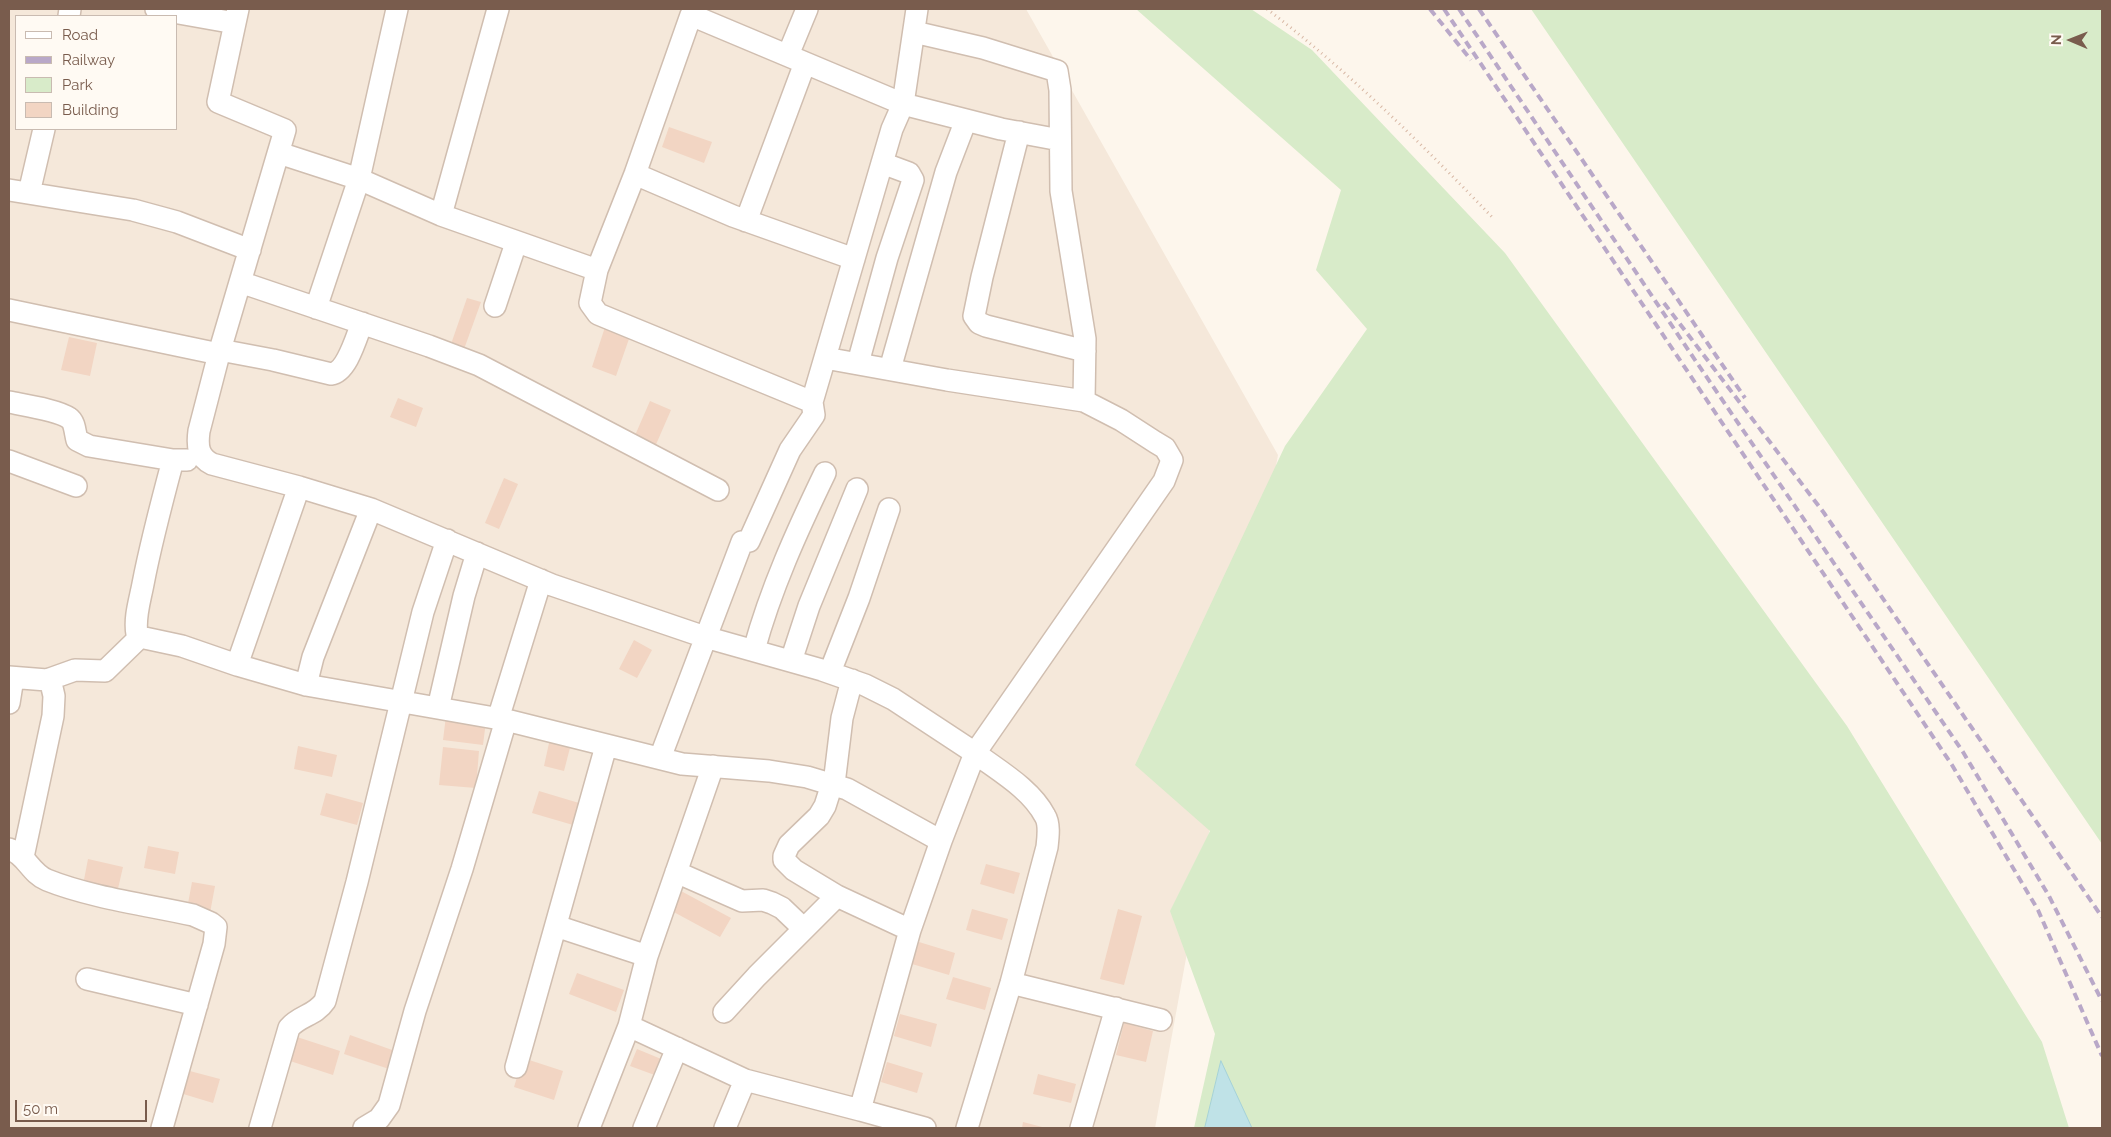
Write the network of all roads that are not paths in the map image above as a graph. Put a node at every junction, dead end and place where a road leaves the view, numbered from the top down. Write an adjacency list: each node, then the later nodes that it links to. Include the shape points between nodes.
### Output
1 (156, 9): 7 (street)
2 (397, 9): 18 (street)
3 (498, 9): 20 (street)
4 (808, 9): 9 (street)
5 (917, 9): 8 (street)
6 (692, 12): 9 (street); 17 (street)
7 (236, 16): 15 (street, via 218,102 286,130)
8 (914, 32): 10 (street); 14 (street, via 983,48 1057,71)
9 (796, 59): 10 (street); 21 (street)
10 (902, 104): 11 (street); 16 (street)
11 (966, 120): 13 (street); 35 (street, via 946,172)
12 (44, 130): 19 (street)
13 (1019, 132): 14 (street); 31 (street, via 974,316 986,326)
14 (1060, 140): 31 (street, via 1061,192)
15 (279, 152): 18 (street); 23 (street)
16 (882, 163): 24 (street); 34 (street, via 909,173 913,180)
17 (635, 174): 21 (street); 25 (street)
18 (359, 179): 20 (street); 28 (street)
19 (19, 192): 23 (street, via 133,210 178,222)
20 (441, 216): 22 (street)
21 (746, 221): 24 (street)
22 (516, 243): 25 (street); 27 (street)
23 (250, 250): 26 (street)
24 (854, 259): 33 (street)
25 (597, 270): 38 (street, via 590,303 598,314)
26 (240, 282): 28 (street); 32 (street)
27 (495, 306)
28 (316, 308): 30 (street)
29 (9, 310): 32 (street)
30 (362, 323): 32 (street, via 344,367 336,374); 46 (street, via 479,365)
31 (1085, 351): 36 (street)
32 (220, 352): 39 (street, via 199,431)
33 (826, 358): 34 (street); 38 (street)
34 (858, 363): 35 (street)
35 (890, 369): 36 (street)
36 (1084, 401): 67 (street, via 1165,448 1172,460 1170,468)
37 (9, 402): 40 (street, via 69,418 77,440 89,446)
38 (812, 402): 53 (street, via 814,415 790,450 749,541 742,542)
39 (202, 458): 40 (street); 44 (street, via 234,471)
40 (173, 460): 52 (street, via 152,536 136,627)
41 (9, 461): 43 (street)
42 (825, 473): 54 (street, via 765,608)
43 (76, 486)
44 (300, 487): 48 (street); 56 (street)
45 (856, 489): 55 (street)
46 (718, 490)
47 (889, 509): 57 (street)
48 (371, 510): 49 (street); 61 (street, via 313,657)
49 (446, 540): 50 (street); 62 (street, via 423,612)
50 (477, 553): 51 (street); 64 (street)
51 (541, 580): 53 (street); 65 (street)
52 (140, 637): 56 (street, via 182,646); 59 (street, via 106,670 75,670)
53 (705, 637): 54 (street); 68 (street)
54 (754, 650): 55 (street)
55 (790, 660): 57 (street)
56 (237, 665): 61 (street)
57 (830, 672): 60 (street)
58 (11, 677): 59 (street); 63 (street)
59 (47, 680): 72 (street, via 53,688 54,710)
60 (852, 680): 67 (street, via 893,699); 70 (street, via 842,718)
61 (306, 685): 62 (street)
62 (401, 701): 64 (street); 91 (street, via 325,1001 319,1010 289,1028)
63 (9, 703)
64 (438, 708): 65 (street)
65 (502, 719): 66 (street); 92 (street, via 462,869 415,1011 390,1105 379,1119)
66 (606, 746): 68 (street); 75 (street)
67 (975, 753): 71 (street); 80 (street, via 1028,794 1046,817 1049,834)
68 (660, 758): 69 (street, via 682,764)
69 (713, 766): 70 (street, via 769,771); 73 (street)
70 (833, 784): 71 (street); 74 (street, via 819,816 788,845 784,856 794,870)
71 (941, 841): 77 (street)
72 (16, 853): 81 (street, via 40,877 63,887 193,915 211,923 216,934)
73 (676, 872): 76 (street, via 742,901 772,903); 78 (street)
74 (836, 896): 76 (street); 77 (street)
75 (556, 926): 78 (street); 87 (street)
76 (804, 929): 83 (street)
77 (910, 930): 89 (street)
78 (647, 956): 85 (street)
79 (87, 979): 81 (street)
80 (1011, 984): 82 (street); 97 (street)
81 (197, 1005): 90 (street)
82 (1116, 1008): 84 (street); 98 (street)
83 (724, 1012)
84 (1162, 1020)
85 (629, 1026): 86 (street); 93 (street)
86 (677, 1048): 88 (street); 94 (street)
87 (516, 1067)
88 (745, 1080): 89 (street); 95 (street)
89 (860, 1110): 96 (street)
90 (162, 1128)
91 (260, 1128)
92 (364, 1128)
93 (589, 1128)
94 (644, 1128)
95 (726, 1128)
96 (925, 1128)
97 (967, 1128)
98 (1081, 1128)

